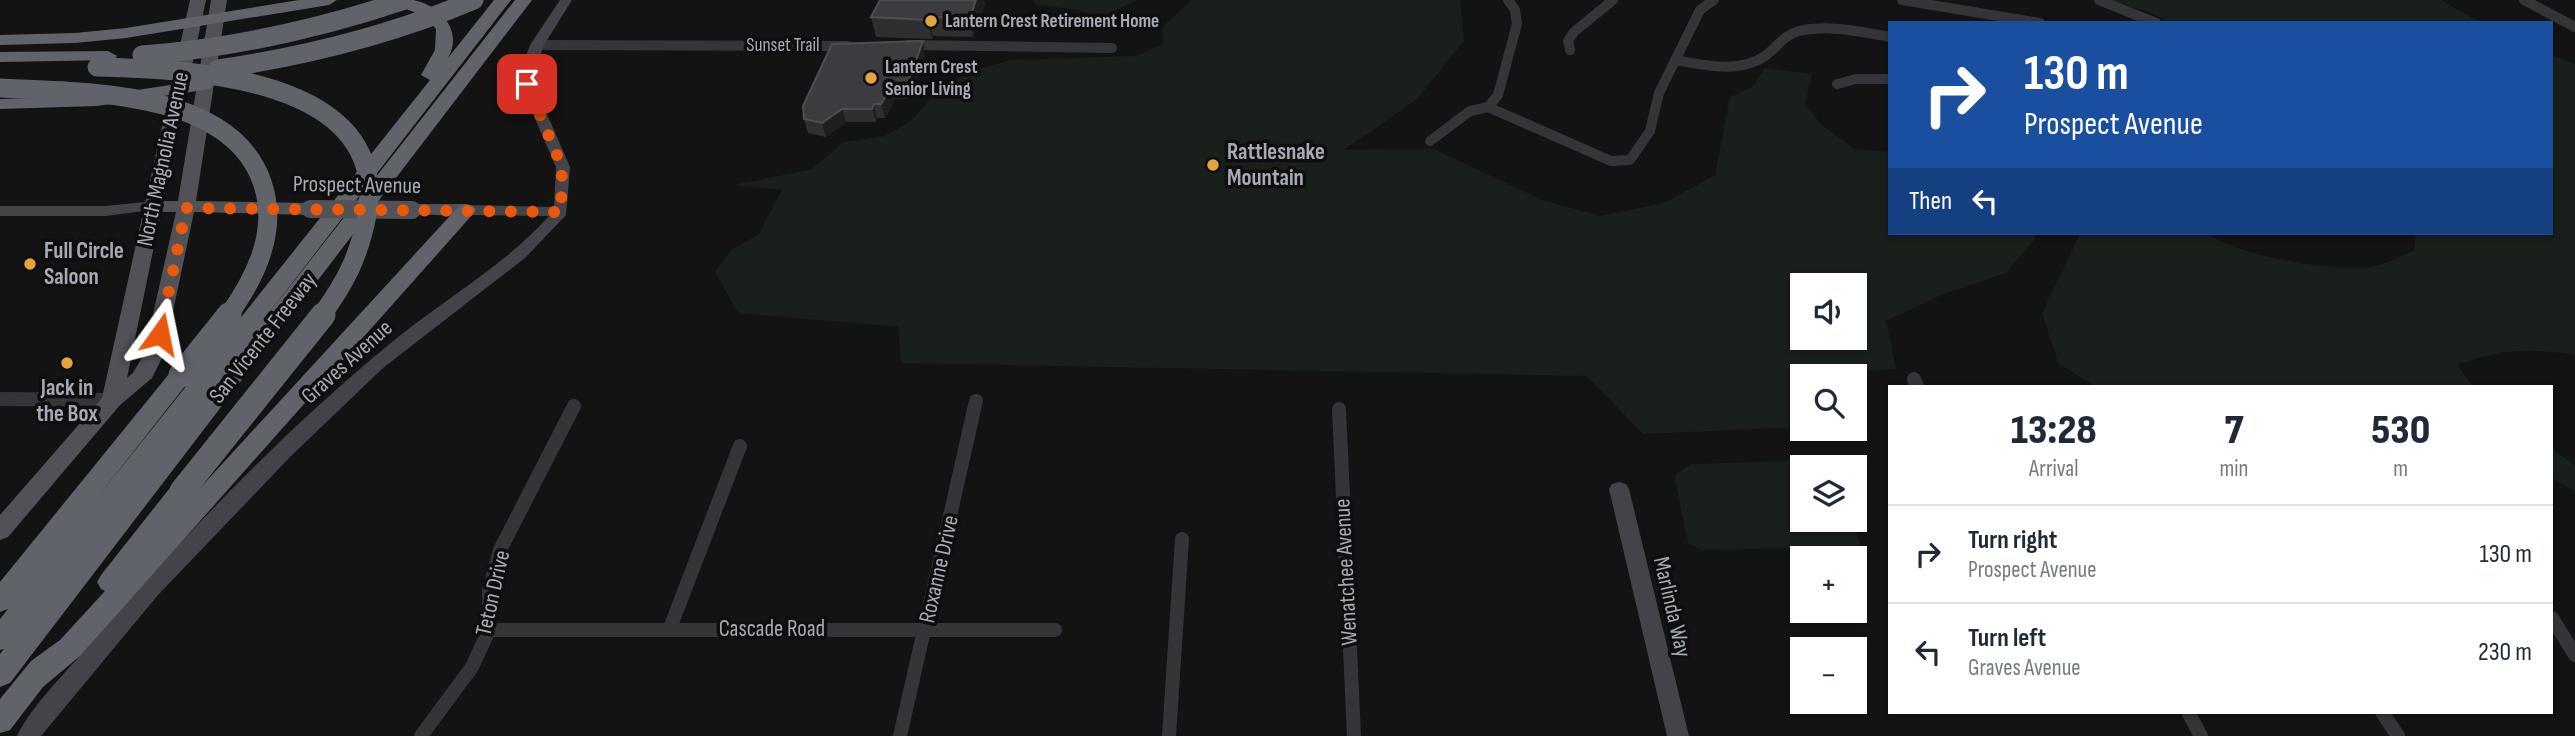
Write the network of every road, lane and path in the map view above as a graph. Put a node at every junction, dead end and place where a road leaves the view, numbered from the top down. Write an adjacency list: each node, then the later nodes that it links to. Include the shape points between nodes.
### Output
1 (198, 0): 19 (main road, North Magnolia Avenue)
2 (219, 0): 16 (main road, North Magnolia Avenue)
3 (329, 0): 16 (highway)
4 (397, 0): 47 (highway, via 430,12 440,21 446,36 444,50)
5 (405, 0): 30 (highway, bridge, via 341,21 245,43)
6 (474, 0): 32 (highway, bridge, via 337,47 236,67 138,77)
7 (503, 0): 47 (highway, San Vicente Freeway)
8 (524, 0): 65 (highway, San Vicente Freeway)
9 (566, 0): 23 (main road)
10 (1508, 0): 39 (street, via 1517,24 1498,95)
11 (1613, 0): 27 (street, via 1574,32 1568,41)
12 (1714, 0): 29 (street, via 1700,10)
13 (1902, 0): 17 (street)
14 (2099, 0): 18 (street)
15 (2524, 0): 20 (street)
16 (215, 19): 19 (highway); 35 (main road, North Magnolia Avenue)
17 (2027, 21)
18 (2151, 21)
19 (192, 23): 22 (highway, via 92,37); 37 (main road, North Magnolia Avenue)
20 (2575, 27)
21 (1888, 37): 29 (street, via 1810,29 1784,37 1764,57 1739,66)
22 (0, 40)
23 (537, 45): 25 (street, Sunset Trail); 46 (main road, via 527,84 562,167)
24 (904, 45): 26 (street)
25 (862, 46)
26 (1112, 48)
27 (1570, 50)
28 (0, 57): 30 (highway)
29 (1675, 60): 39 (street, via 1659,93 1650,131 1630,160 1611,161)
30 (103, 62): 31 (highway); 66 (highway, bridge, via 204,72 278,89 314,105 356,142 368,164 373,194 361,247 306,336)
31 (0, 64)
32 (0, 76)
33 (1888, 79): 34 (street)
34 (1837, 84)
35 (204, 85): 37 (highway); 43 (main road, North Magnolia Avenue)
36 (0, 88): 57 (highway, bridge, via 105,94 172,108 201,120 246,150 269,200 262,252 236,304)
37 (177, 89): 38 (highway, via 97,101); 42 (main road, North Magnolia Avenue)
38 (0, 104)
39 (1488, 107): 40 (street, via 1470,111)
40 (1430, 141)
41 (0, 203): 42 (main road, Prospect Avenue)
42 (154, 206): 43 (main road, Prospect Avenue); 45 (main road, Prospect Avenue); 49 (main road, North Magnolia Avenue)
43 (186, 208): 44 (main road, Prospect Avenue, bridge); 49 (main road, North Magnolia Avenue, via 154,354 141,378)
44 (466, 210): 46 (main road, Prospect Avenue); 66 (highway, via 70,648)
45 (0, 211)
46 (561, 212): 70 (main road, Graves Avenue, via 526,248 376,365 244,490)
47 (322, 232): 63 (highway, San Vicente Freeway)
48 (0, 399): 49 (street)
49 (112, 400): 55 (main road, North Magnolia Avenue)
50 (976, 401): 61 (street, Roxanne Drive)
51 (574, 406): 60 (street, Teton Drive, via 500,550 489,590)
52 (1339, 409): 74 (street, Wenatchee Avenue)
53 (740, 446): 59 (street)
54 (1619, 489): 75 (main road, Marlinda Way)
55 (0, 531)
56 (1181, 538): 73 (street)
57 (0, 601)
58 (2553, 620): 64 (street)
59 (670, 628): 60 (street, Cascade Road); 61 (street, Cascade Road)
60 (489, 630): 71 (street, Teton Drive, via 472,667)
61 (925, 630): 62 (street, Cascade Road); 72 (street, Roxanne Drive)
62 (1055, 630)
63 (0, 639)
64 (2575, 655)
65 (0, 675)
66 (33, 679): 69 (highway)
67 (2189, 714): 76 (street)
68 (2383, 714): 77 (street)
69 (0, 721)
70 (28, 736)
71 (421, 736)
72 (900, 736)
73 (1170, 736)
74 (1354, 736)
75 (1678, 736)
76 (2201, 736)
77 (2398, 736)

